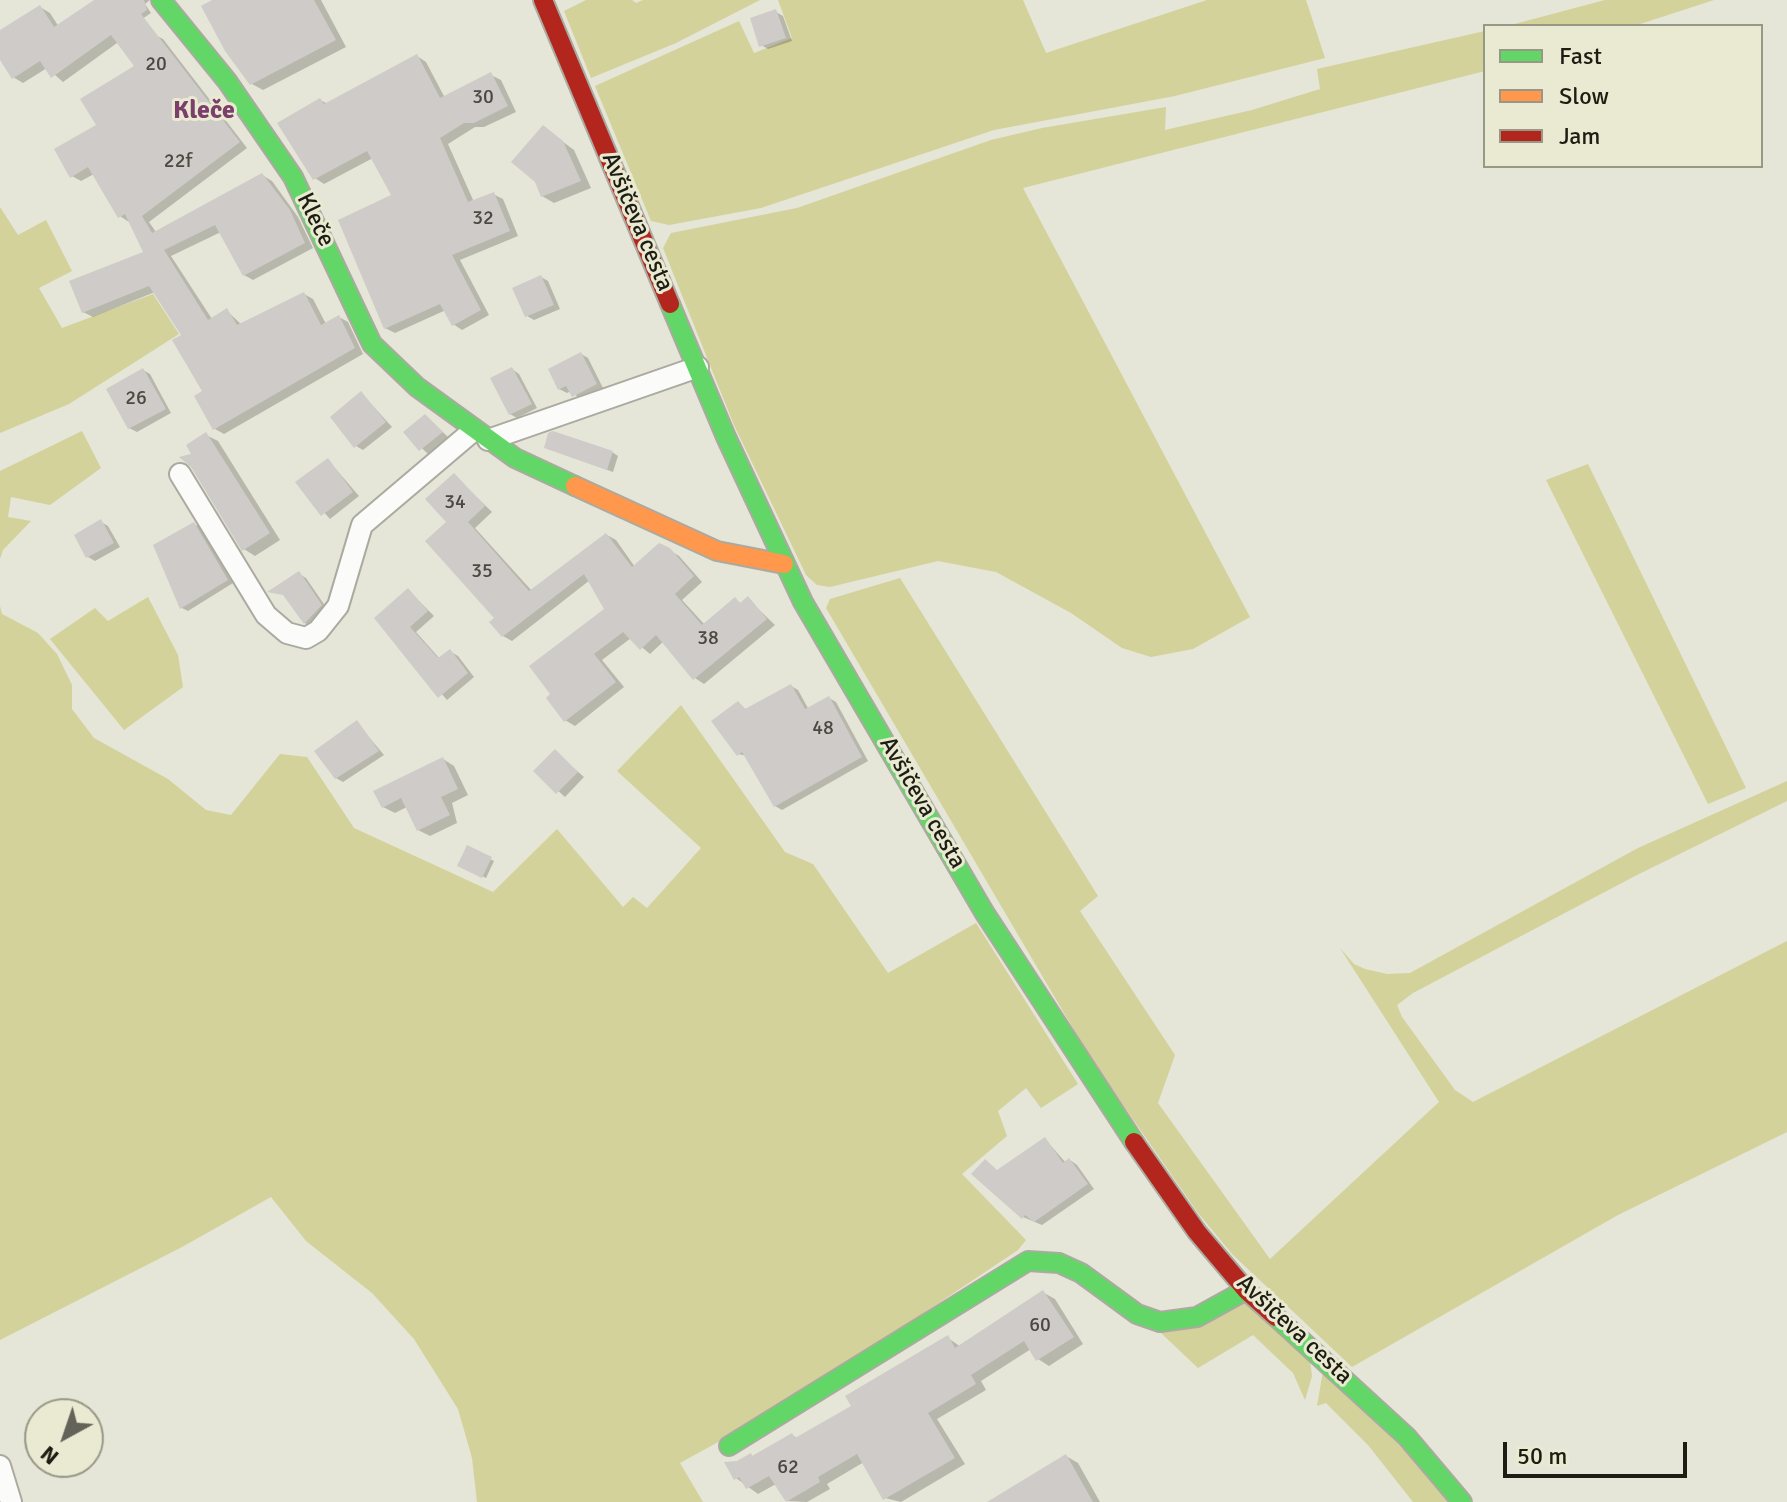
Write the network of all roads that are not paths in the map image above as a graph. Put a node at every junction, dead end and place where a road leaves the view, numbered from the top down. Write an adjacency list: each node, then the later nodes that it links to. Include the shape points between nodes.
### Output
1 (161, 0): 4 (street, Kleče, via 227,81 293,177 372,344 417,387)
2 (543, 0): 3 (street, Avšičeva cesta)
3 (698, 367): 4 (street); 6 (street, Avšičeva cesta)
4 (481, 435): 5 (street, via 362,525 338,606 306,638 287,633 266,615); 6 (street, Kleče, via 515,458 717,551)
5 (180, 474)
6 (784, 564): 7 (street, Avšičeva cesta, via 984,912 1158,1179)
7 (1246, 1290): 8 (street, via 1197,1317 1160,1322 1137,1314 1081,1273 1059,1263 1028,1261); 11 (street, Avšičeva cesta, via 1407,1437)
8 (729, 1446)
9 (0, 1466): 10 (street)
10 (11, 1502)
11 (1462, 1502)

